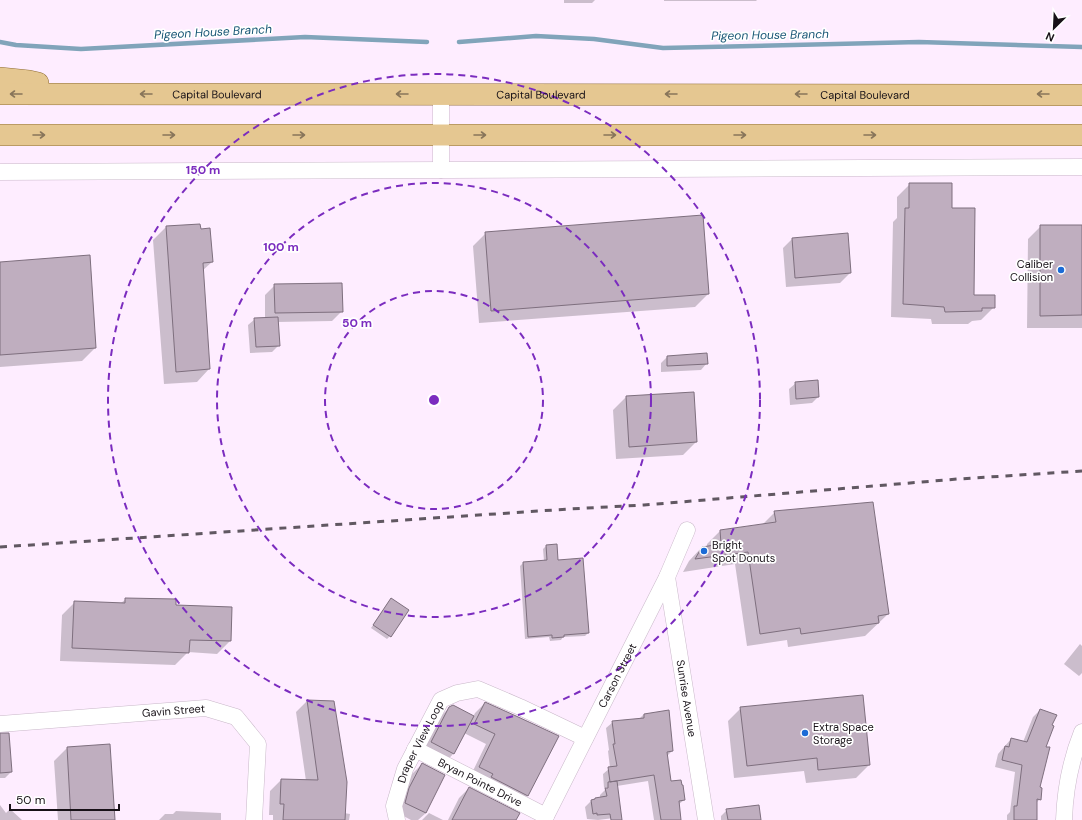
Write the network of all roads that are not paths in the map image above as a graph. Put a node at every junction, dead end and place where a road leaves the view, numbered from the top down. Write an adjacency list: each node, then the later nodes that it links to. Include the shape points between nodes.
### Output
1 (0, 78): 3 (main road, via 29,81)
2 (0, 94): 3 (main road, Capital Boulevard, one-way to 2)
3 (84, 94): 4 (main road, Capital Boulevard, one-way to 3)
4 (441, 94): 5 (main road, Capital Boulevard, one-way to 4); 7 (street)
5 (1082, 94)
6 (0, 135): 7 (main road, one-way to 7)
7 (441, 135): 8 (main road, one-way to 8); 10 (street)
8 (1082, 135)
9 (1082, 167): 10 (street)
10 (441, 170): 11 (street)
11 (0, 172)
12 (687, 530): 13 (street, Carson Street)
13 (667, 577): 16 (street, Carson Street); 21 (street, Sunrise Avenue)
14 (0, 724): 19 (street, Gavin Street, via 206,708 236,717 258,744)
15 (1082, 732): 22 (street, via 1068,777)
16 (585, 738): 17 (street, Draper View Loop, via 478,689 456,693 441,700); 18 (street, Carson Street)
17 (415, 749): 18 (street, Bryan Pointe Drive); 20 (street, Draper View Loop, via 404,769 394,806)
18 (545, 818)
19 (254, 820)
20 (397, 820)
21 (706, 820)
22 (1064, 820)

